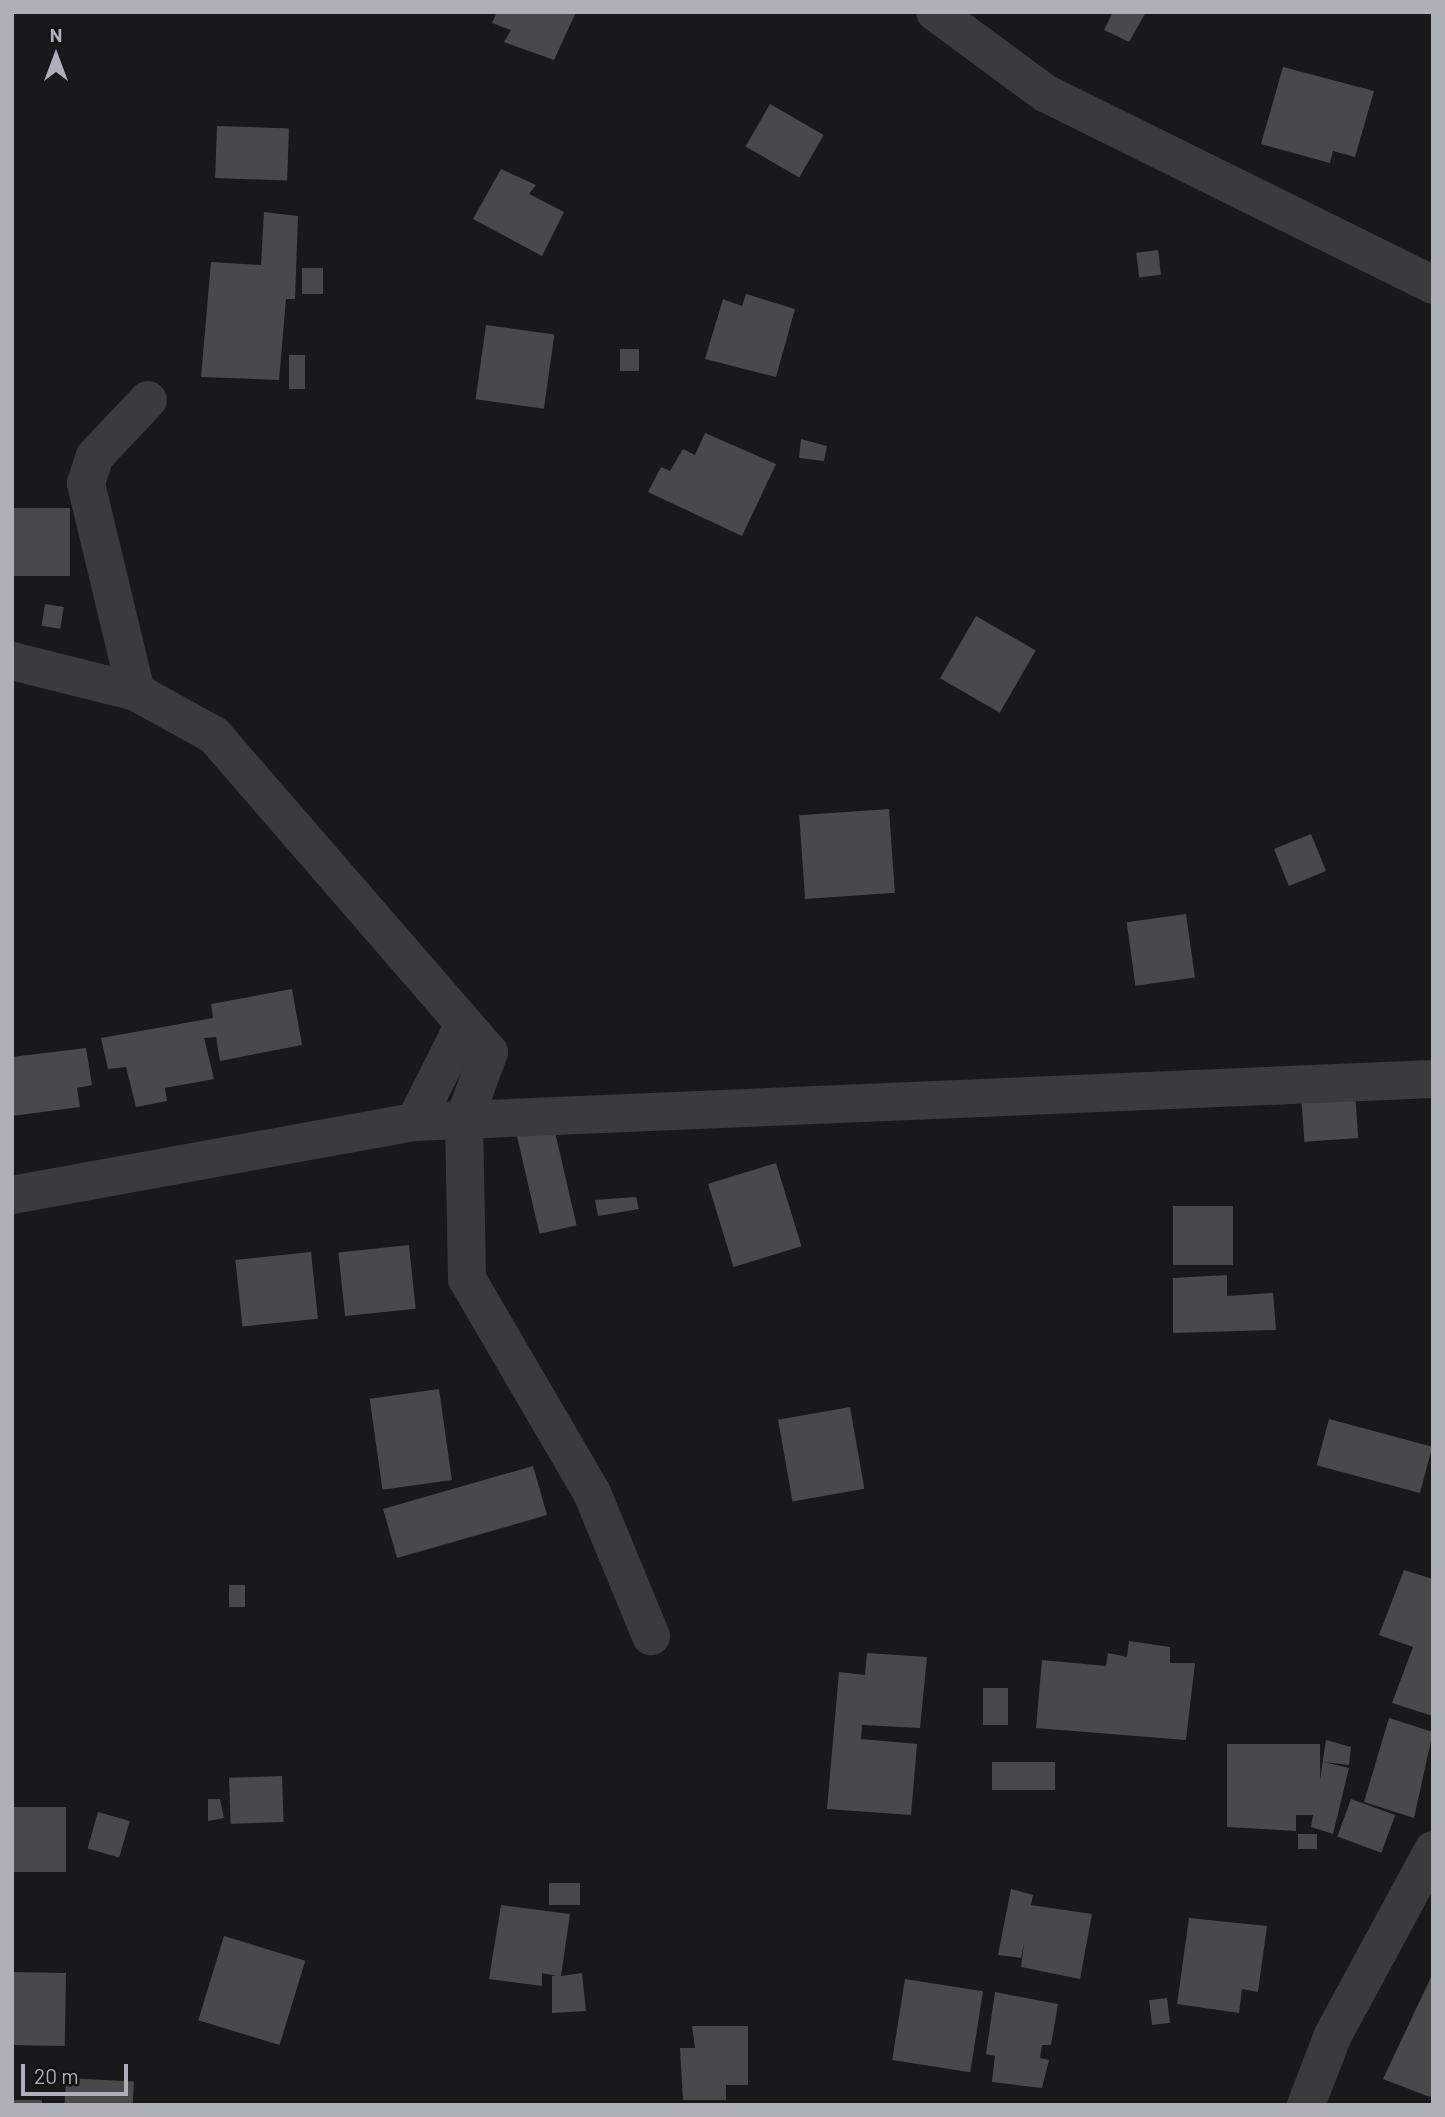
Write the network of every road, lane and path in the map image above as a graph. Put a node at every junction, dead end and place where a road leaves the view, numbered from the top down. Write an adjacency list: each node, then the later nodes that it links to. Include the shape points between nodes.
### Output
1 (935, 12): 2 (street, via 1045,93)
2 (1433, 285)
3 (148, 400): 5 (street, via 95,456 86,484)
4 (12, 661): 5 (street)
5 (136, 692): 6 (street, via 214,735)
6 (464, 1024): 8 (street, via 489,1052); 9 (street)
7 (1433, 1079): 8 (street)
8 (464, 1120): 9 (street); 11 (street, via 467,1279 592,1493)
9 (415, 1122): 10 (street)
10 (12, 1195)
11 (651, 1636)
12 (1433, 1850): 13 (street, via 1333,2035)
13 (1306, 2105)

